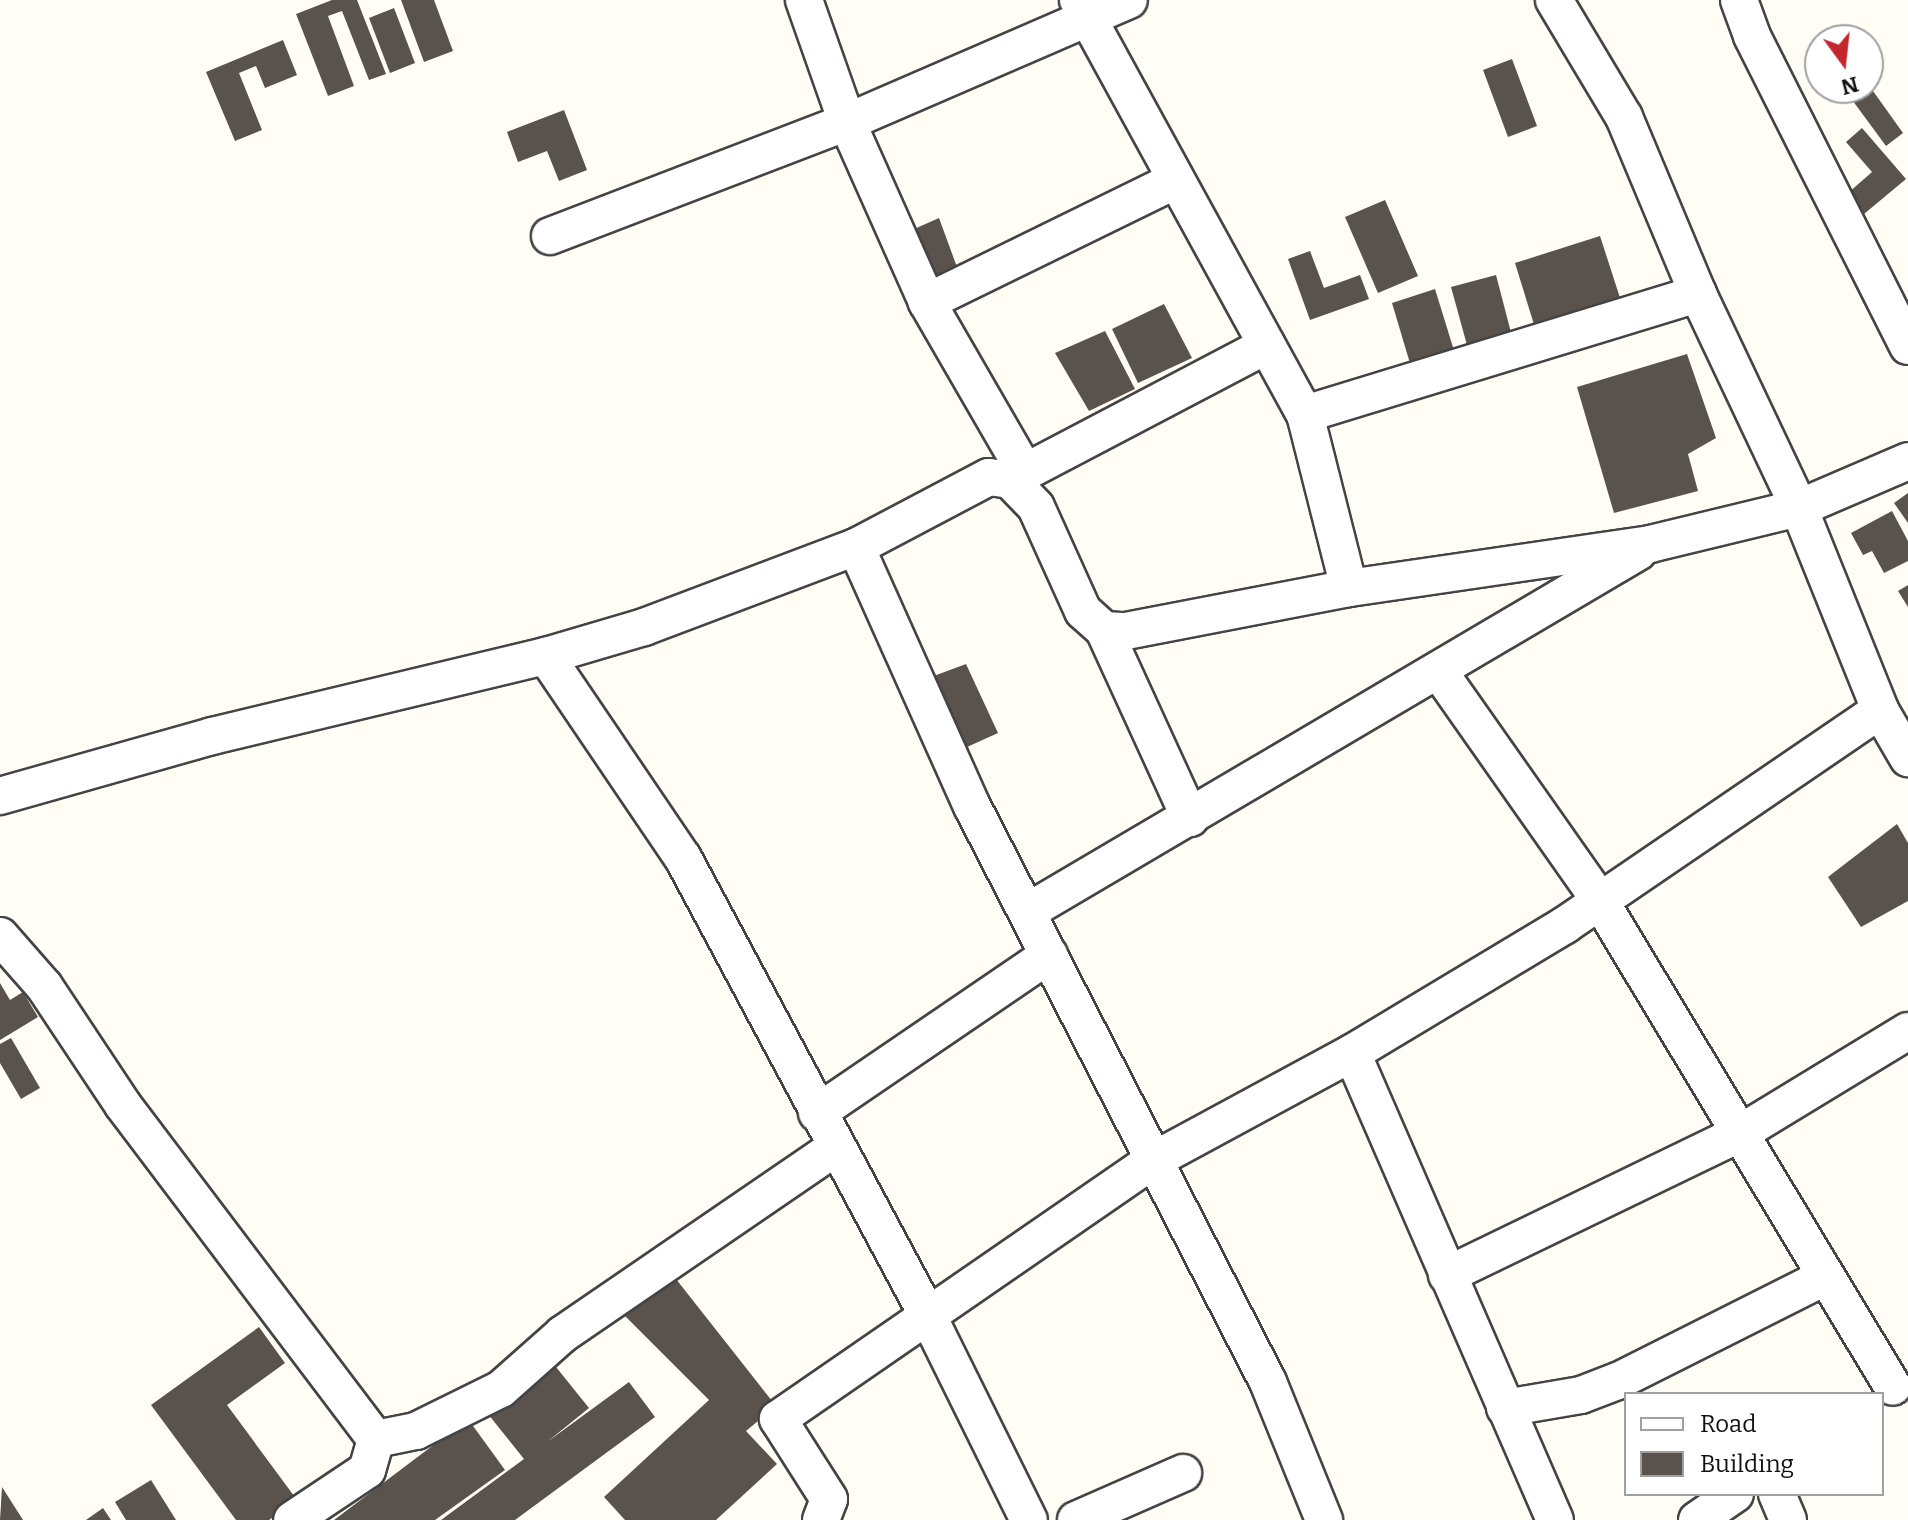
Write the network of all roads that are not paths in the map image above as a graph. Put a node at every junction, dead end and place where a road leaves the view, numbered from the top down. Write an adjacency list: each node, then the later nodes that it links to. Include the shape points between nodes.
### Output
1 (804, 0): 6 (street)
2 (1129, 0): 5 (street)
3 (1554, 0): 9 (street, via 1624,117)
4 (1739, 0): 12 (street, via 1752,36)
5 (1082, 9): 6 (street); 7 (street)
6 (847, 122): 8 (street); 10 (street)
7 (1176, 180): 10 (street); 11 (street)
8 (550, 236)
9 (1698, 294): 13 (street); 16 (street)
10 (927, 302): 15 (street)
11 (1267, 345): 13 (street); 15 (street)
12 (1908, 346)
13 (1305, 414): 19 (street)
14 (1908, 461): 16 (street)
15 (1018, 476): 18 (street, via 989,477); 20 (street, via 1083,611)
16 (1799, 508): 17 (street); 23 (street)
17 (1650, 544): 19 (street); 22 (street)
18 (856, 547): 21 (street, via 644,627); 28 (street, via 972,806)
19 (1349, 588): 20 (street, via 1201,619)
20 (1104, 630): 26 (street)
21 (546, 656): 25 (street); 33 (street, via 683,858)
22 (1440, 673): 26 (street); 27 (street)
23 (1880, 710): 24 (street); 27 (street)
24 (1908, 758)
25 (8, 783)
26 (1190, 818): 28 (street)
27 (1600, 901): 32 (street); 34 (street)
28 (1027, 912): 30 (street)
29 (0, 936): 42 (street, via 44,986 123,1105)
30 (1049, 955): 33 (street); 36 (street)
31 (1908, 1031): 34 (street)
32 (1352, 1053): 36 (street); 37 (street)
33 (817, 1113): 35 (street)
34 (1737, 1135): 37 (street); 38 (street)
35 (835, 1148): 39 (street); 42 (street, via 563,1334 501,1389 416,1431)
36 (1154, 1160): 39 (street); 50 (street, via 1268,1382)
37 (1447, 1275): 41 (street)
38 (1825, 1277): 40 (street); 41 (street, via 1618,1381 1581,1395)
39 (929, 1318): 46 (street, via 778,1419); 48 (street)
40 (1894, 1386)
41 (1505, 1408): 51 (street)
42 (376, 1439): 47 (street, via 367,1470)
43 (1183, 1473): 49 (street)
44 (1732, 1496): 52 (street)
45 (1778, 1496): 53 (street)
46 (834, 1513)
47 (292, 1520)
48 (1029, 1520)
49 (1076, 1520)
50 (1324, 1520)
51 (1555, 1520)
52 (1697, 1520)
53 (1788, 1520)

